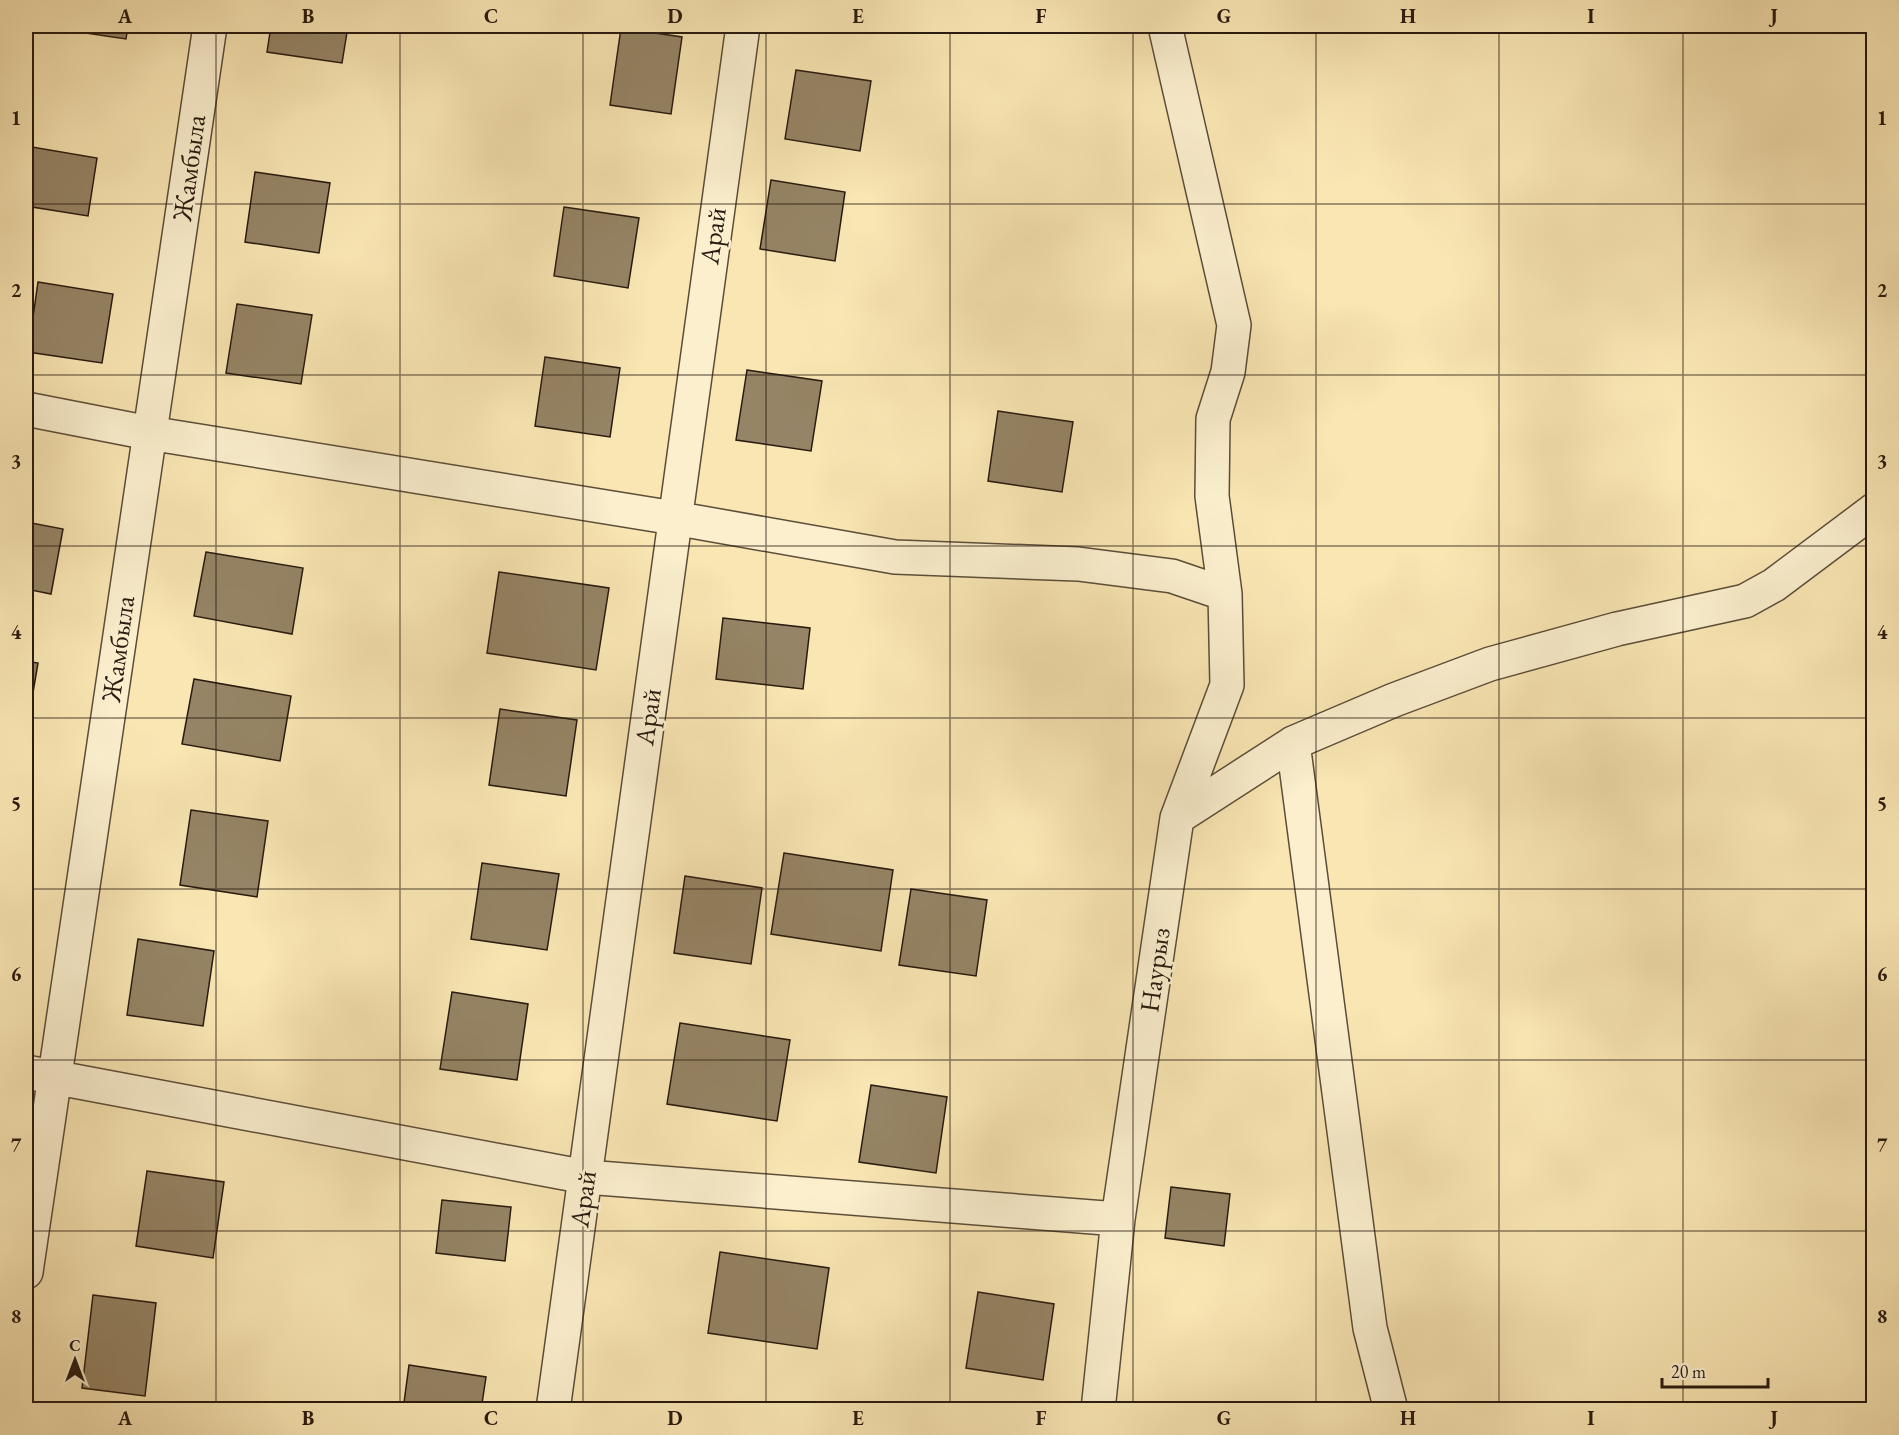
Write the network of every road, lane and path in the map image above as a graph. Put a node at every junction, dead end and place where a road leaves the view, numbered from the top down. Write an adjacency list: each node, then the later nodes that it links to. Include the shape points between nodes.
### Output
1 (210, 26): 5 (street, Жамбыла)
2 (743, 26): 7 (street, Арай)
3 (1165, 26): 8 (street, Наурыз, via 1234,325 1228,372 1213,419 1212,496)
4 (26, 409): 5 (street)
5 (150, 433): 7 (street); 11 (street, Жамбыла)
6 (1874, 510): 9 (street, via 1774,585 1745,601 1617,629 1490,664)
7 (674, 518): 8 (street, via 895,557 1078,564 1172,576); 12 (street, Арай)
8 (1225, 594): 10 (street, Наурыз, via 1227,685)
9 (1293, 743): 10 (street); 17 (street, via 1370,1328)
10 (1177, 818): 13 (street, Наурыз)
11 (40, 1074): 12 (street); 14 (street, Жамбыла)
12 (586, 1176): 13 (street); 15 (street, Арай)
13 (1118, 1219): 16 (street, Наурыз)
14 (26, 1272)
15 (553, 1410)
16 (1098, 1410)
17 (1390, 1410)

